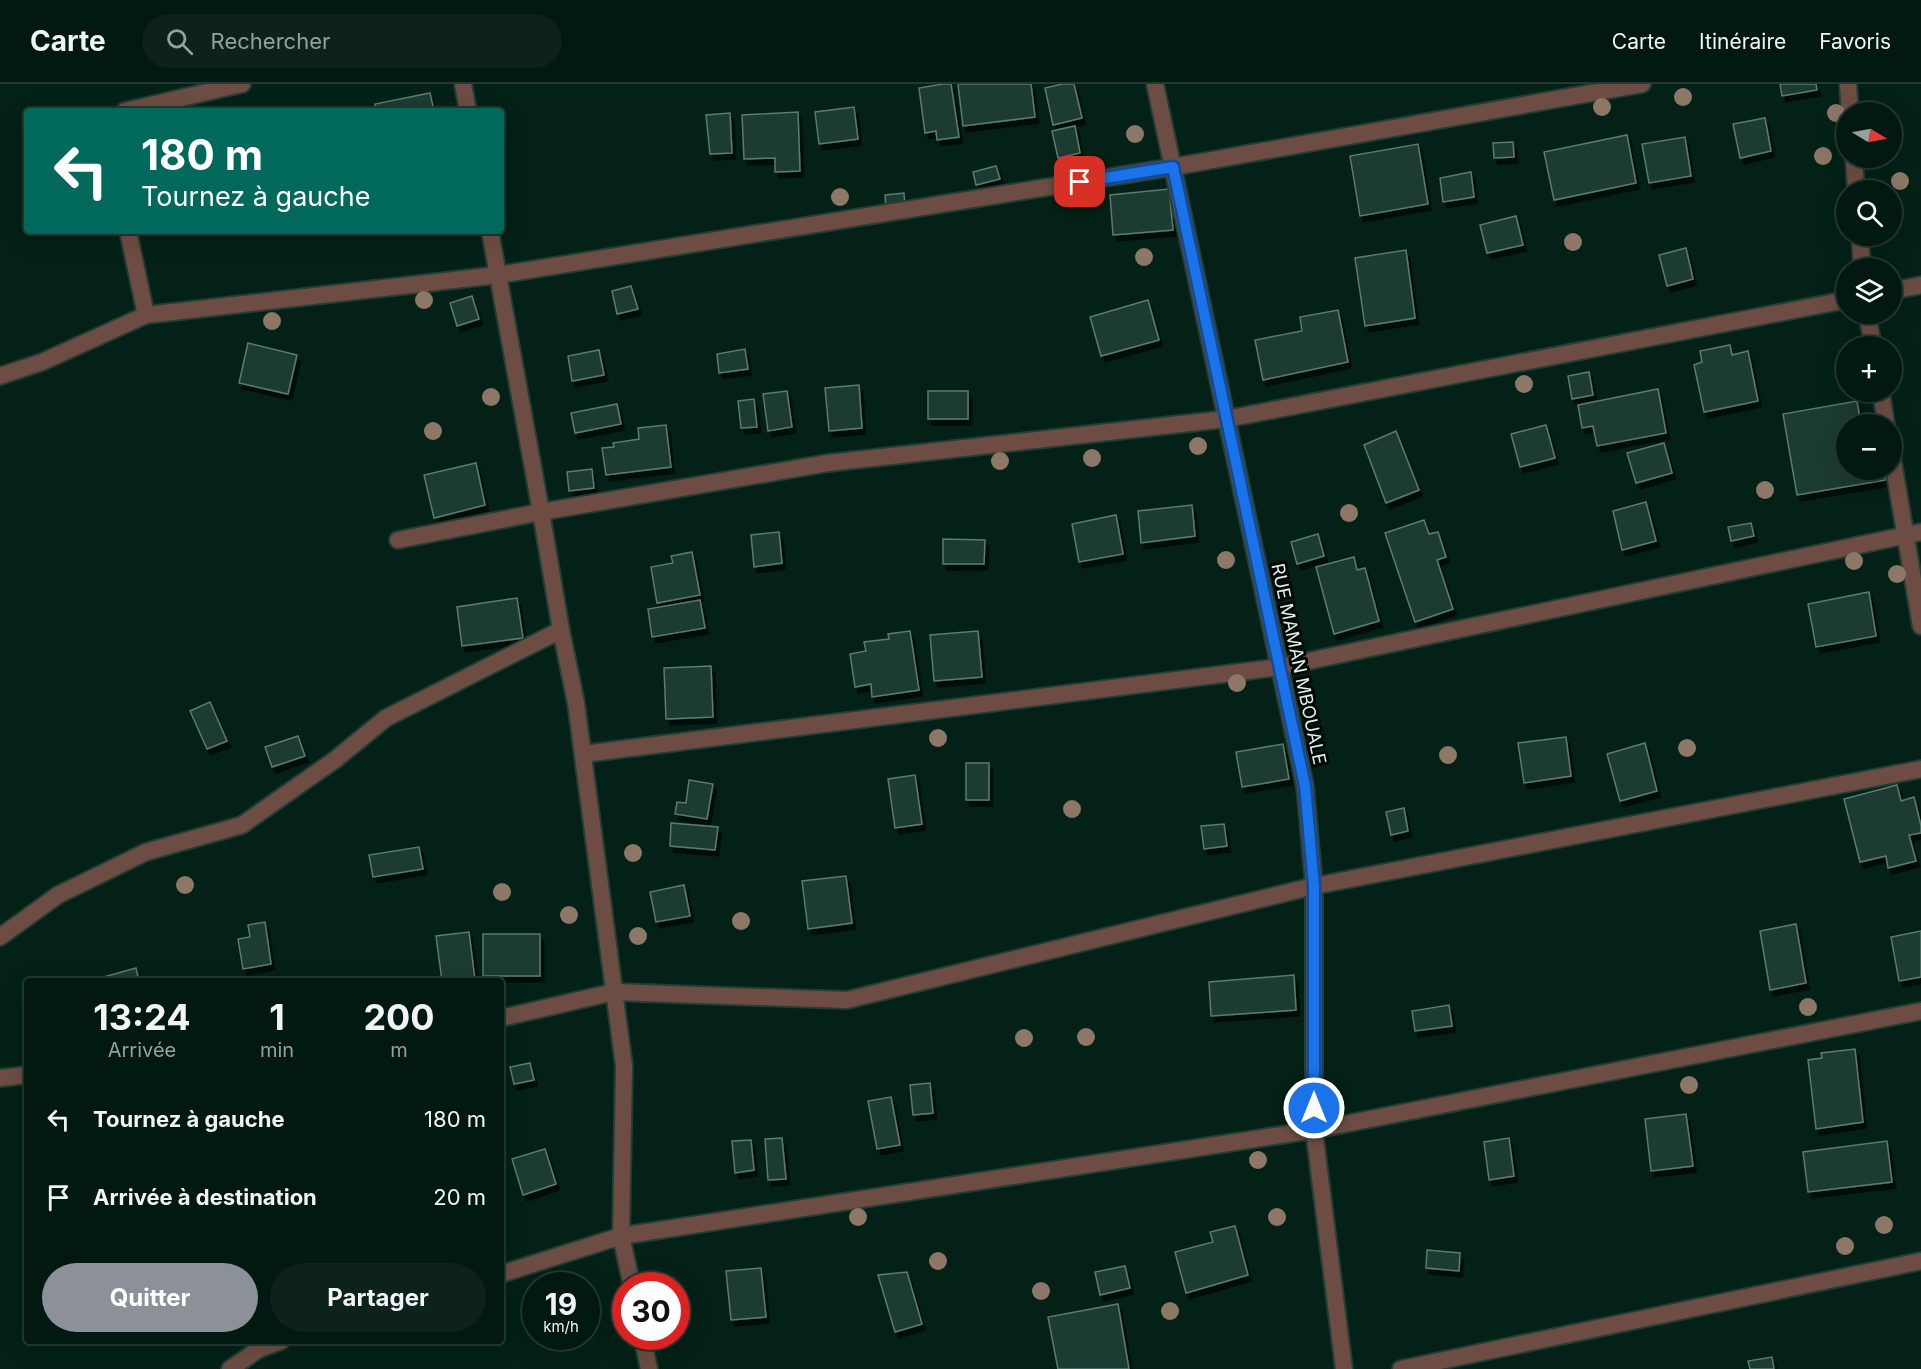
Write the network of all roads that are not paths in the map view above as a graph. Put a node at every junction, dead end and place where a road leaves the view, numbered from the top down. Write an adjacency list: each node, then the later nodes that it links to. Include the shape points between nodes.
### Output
1 (242, 84): 7 (street)
2 (464, 84): 8 (street)
3 (1155, 84): 9 (street, RUE MAMAN MBOUALE)
4 (1642, 84): 9 (street)
5 (1848, 84): 6 (street)
6 (1849, 102)
7 (139, 108)
8 (468, 108)
9 (1173, 167): 12 (street); 18 (street, RUE MAMAN MBOUALE)
10 (129, 234): 16 (street)
11 (491, 234): 12 (street)
12 (498, 275): 16 (street); 20 (street)
13 (1921, 285): 14 (street)
14 (1902, 289)
15 (1836, 302): 18 (street)
16 (146, 315): 17 (street, via 42,362)
17 (0, 376)
18 (1226, 418): 20 (street, via 828,463); 25 (street, RUE MAMAN MBOUALE)
19 (1898, 480): 21 (street)
20 (542, 512): 22 (street); 24 (street)
21 (1913, 534): 23 (street); 25 (street)
22 (398, 540)
23 (1921, 626)
24 (561, 630): 26 (street); 29 (street, via 386,718 336,759 242,825 146,852 58,895)
25 (1280, 667): 26 (street); 28 (street, RUE MAMAN MBOUALE, via 1305,786)
26 (583, 754): 30 (street)
27 (1921, 769): 28 (street)
28 (1314, 886): 30 (street, via 847,1000); 35 (street, RUE MAMAN MBOUALE)
29 (0, 937)
30 (614, 992): 32 (street); 36 (street, via 624,1066)
31 (1921, 1011): 35 (street)
32 (504, 1017)
33 (24, 1075): 34 (street)
34 (0, 1078)
35 (1314, 1130): 36 (street); 44 (street, RUE MAMAN MBOUALE)
36 (621, 1236): 38 (street); 39 (street)
37 (1921, 1261): 45 (street)
38 (629, 1272)
39 (504, 1273)
40 (273, 1344): 42 (street)
41 (645, 1350): 43 (street)
42 (230, 1369)
43 (649, 1369)
44 (1344, 1369)
45 (1401, 1369)

